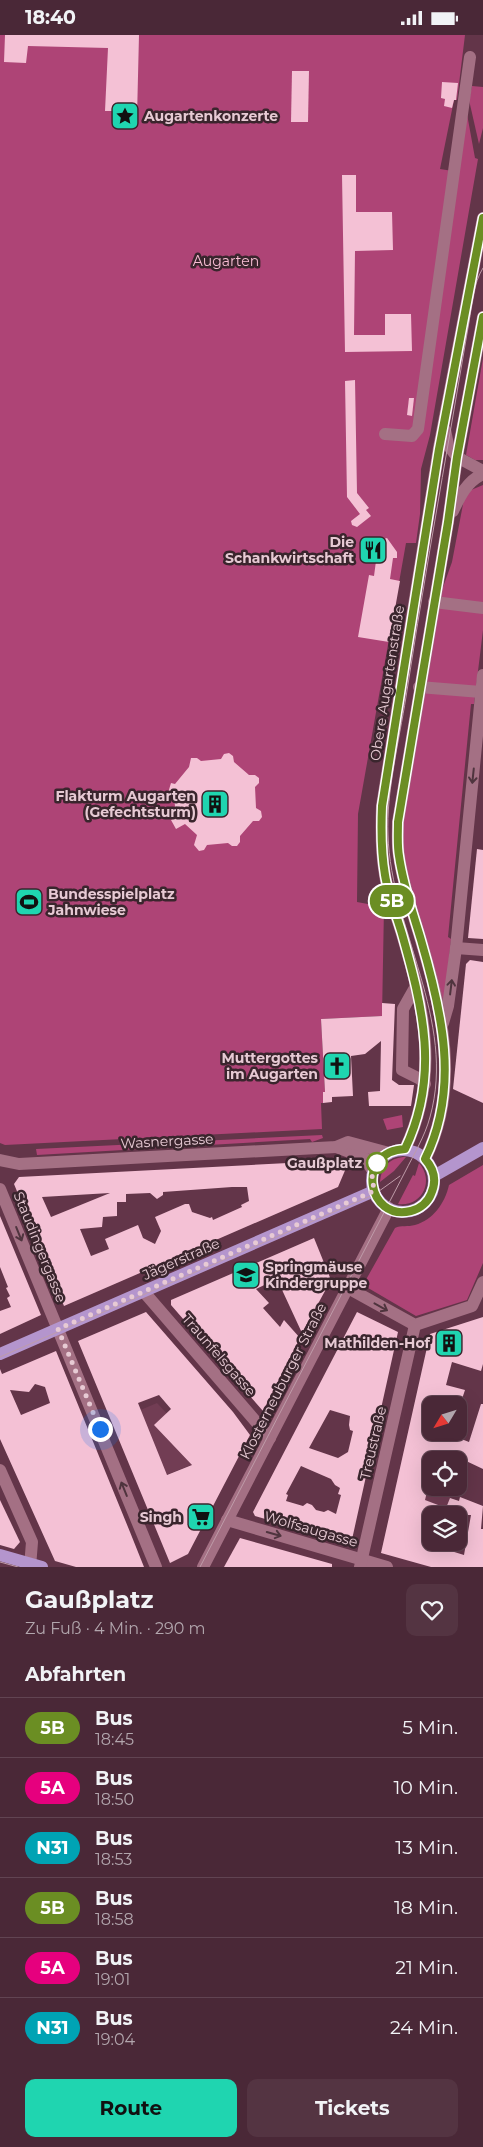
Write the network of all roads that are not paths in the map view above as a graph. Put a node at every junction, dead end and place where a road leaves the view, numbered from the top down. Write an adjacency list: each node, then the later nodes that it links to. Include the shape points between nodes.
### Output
1 (470, 57): 6 (street, via 418,429 412,436)
2 (483, 218): 3 (street, Obere Augartenstraße)
3 (479, 258): 5 (street, Obere Augartenstraße)
4 (483, 317): 7 (street)
5 (444, 422): 7 (street, via 448,445); 17 (street, Obere Augartenstraße, via 382,806 385,876)
6 (385, 434)
7 (457, 457): 8 (street); 9 (street)
8 (483, 472): 9 (street, via 463,490)
9 (448, 522): 10 (street)
10 (434, 603): 11 (street); 13 (street)
11 (483, 608)
12 (483, 675): 14 (street)
13 (419, 687): 14 (street); 18 (street, via 398,822 399,855)
14 (481, 692): 15 (street, one-way to 15)
15 (456, 948): 16 (street); 18 (street, one-way to 15, via 448,1006)
16 (483, 950)
17 (416, 986): 19 (street, Obere Augartenstraße, via 425,1043); 19 (street, via 403,1009 402,1070)
18 (442, 1025): 24 (street, via 445,1062 442,1114)
19 (425, 1084): 22 (street, Obere Augartenstraße, via 420,1113)
20 (336, 1147): 23 (street, Wasnergasse, via 348,1142); 25 (street, Wasnergasse, via 19,1165); 26 (street, Wasnergasse, via 365,1158)
21 (483, 1148): 27 (main road)
22 (405, 1149): 23 (main road); 24 (main road)
23 (389, 1153): 26 (main road)
24 (425, 1159): 27 (main road)
25 (0, 1160)
26 (373, 1171): 29 (main road)
27 (434, 1176): 30 (main road, via 431,1194 419,1207 402,1212)
28 (0, 1189): 36 (street, Staudingergasse, one-way to 36)
29 (374, 1191): 30 (main road); 33 (main road, Jägerstraße)
30 (389, 1208): 32 (street, Klosterneuburger Straße)
31 (483, 1282): 34 (street)
32 (348, 1288): 35 (street, one-way to 35); 38 (street, Klosterneuburger Straße)
33 (144, 1291): 36 (main road, Jägerstraße); 38 (street, Traunfelsgasse)
34 (479, 1301): 35 (street)
35 (415, 1325): 42 (street, Treustraße)
36 (58, 1329): 37 (main road, Jägerstraße); 44 (street, Staudingergasse, one-way to 36)
37 (0, 1354)
38 (270, 1438): 40 (street, Klosterneuburger Straße)
39 (0, 1470): 43 (street, via 32,1542)
40 (227, 1520): 42 (street, Wolfsaugasse, one-way to 42); 45 (street, Klosterneuburger Straße)
41 (0, 1555): 43 (main road)
42 (361, 1563): 46 (street, Wolfsaugasse)
43 (34, 1566)
44 (156, 1567)
45 (203, 1567)
46 (387, 1567)

